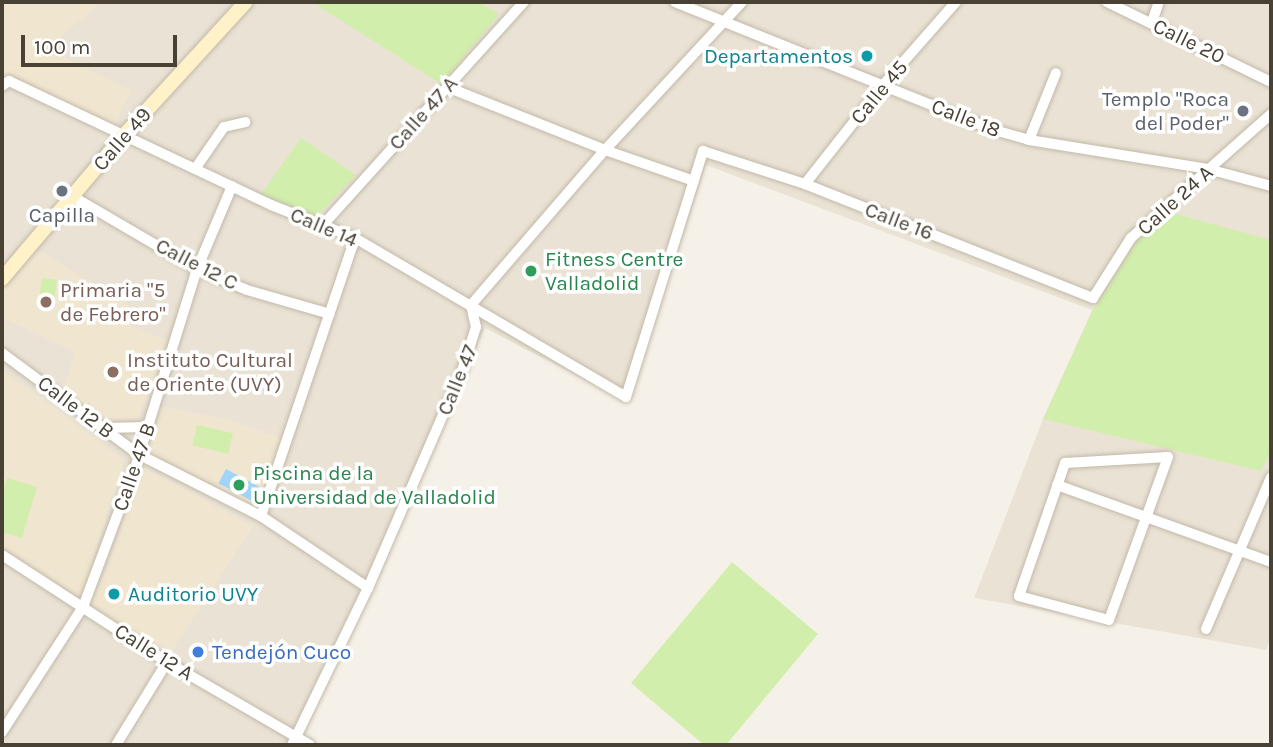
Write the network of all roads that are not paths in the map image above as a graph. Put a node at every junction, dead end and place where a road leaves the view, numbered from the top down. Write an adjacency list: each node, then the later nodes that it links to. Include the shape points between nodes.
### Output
1 (246, 2): 17 (street, Calle 49)
2 (524, 2): 14 (street, Calle 47 A)
3 (675, 2): 8 (street, Calle 18)
4 (742, 2): 8 (street)
5 (956, 2): 13 (street, Calle 45)
6 (1107, 2): 9 (street, Calle 20)
7 (1159, 2): 9 (street)
8 (725, 22): 13 (street, Calle 18); 19 (street)
9 (1152, 22): 11 (street, Calle 20)
10 (1056, 74): 18 (street)
11 (1271, 82)
12 (5, 83): 17 (street, Calle 14)
13 (883, 85): 18 (street, Calle 18); 23 (street, Calle 45)
14 (447, 87): 19 (street); 27 (street, Calle 47 A)
15 (1271, 114): 21 (street, Calle 24 A)
16 (244, 122): 20 (street, via 224,127)
17 (124, 135): 20 (street, Calle 14); 26 (street, Calle 49)
18 (1029, 140): 21 (street, Calle 18)
19 (605, 150): 22 (street); 32 (street)
20 (195, 169): 24 (street, Calle 14)
21 (1208, 169): 25 (street, Calle 18); 31 (street, Calle 24 A, via 1131,238)
22 (694, 181): 23 (street, Calle 16, via 703,151); 33 (street, Calle 14, via 626,397)
23 (805, 184): 31 (street, Calle 16)
24 (232, 186): 27 (street, Calle 14); 29 (street, Calle 47 B)
25 (1271, 186)
26 (72, 196): 29 (street, Calle 12 C); 30 (street, Calle 49)
27 (323, 225): 28 (street, Calle 14)
28 (355, 238): 32 (street, Calle 14); 34 (street)
29 (197, 269): 34 (street, Calle 12 C, via 247,290); 38 (street, Calle 47 B)
30 (3, 276)
31 (1093, 298)
32 (471, 305): 33 (street, Calle 14); 35 (street, Calle 47)
33 (481, 311): 35 (street)
34 (330, 314): 42 (street)
35 (476, 327): 47 (street, Calle 47, via 463,368)
36 (2, 353): 37 (street, Calle 12 B)
37 (104, 428): 38 (street); 39 (street, Calle 12 B)
38 (148, 428): 39 (street, Calle 47 B)
39 (138, 454): 42 (street, Calle 12 B); 48 (street, Calle 47 B)
40 (1271, 477): 44 (street)
41 (1056, 485): 43 (street); 43 (street, via 1065,463 1168,457); 43 (street, via 1019,596 1109,620)
42 (261, 516): 47 (street, Calle 12 B)
43 (1147, 516): 44 (street)
44 (1238, 548): 46 (street); 49 (street)
45 (2, 555): 48 (street, Calle 12 A)
46 (1271, 562)
47 (368, 588): 52 (street, Calle 47)
48 (83, 607): 50 (street, Calle 12 A); 51 (street, Calle 47 B)
49 (1206, 629)
50 (167, 662): 52 (street, Calle 12 A); 53 (street)
51 (2, 732)
52 (294, 742): 54 (street, Calle 12 A)
53 (116, 745)
54 (310, 745)

